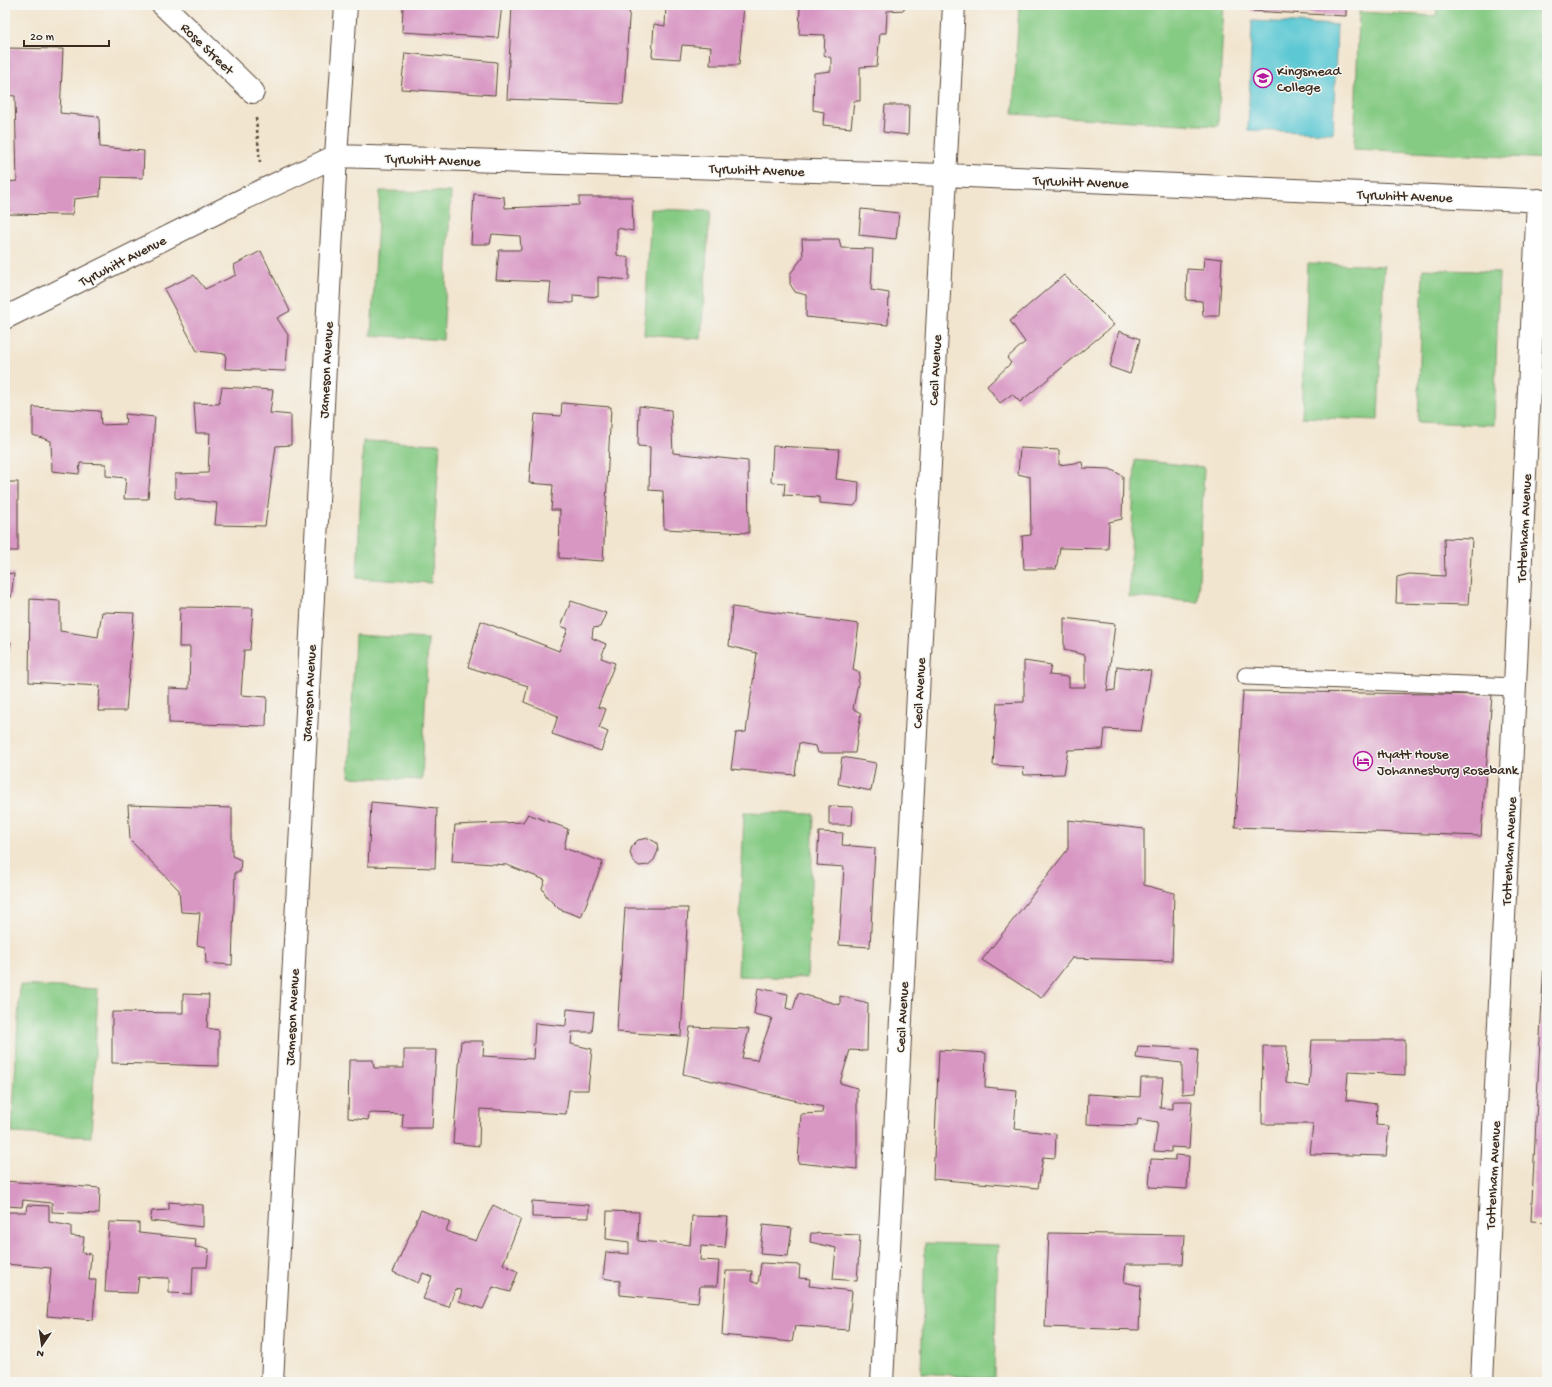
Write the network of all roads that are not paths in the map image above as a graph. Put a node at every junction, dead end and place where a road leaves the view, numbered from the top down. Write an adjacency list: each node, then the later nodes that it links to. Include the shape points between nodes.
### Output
1 (163, 5): 4 (street, Rose Street)
2 (346, 5): 5 (street, Jameson Avenue)
3 (954, 5): 6 (street, Cecil Avenue)
4 (253, 92)
5 (336, 156): 6 (street, Tyrwhitt Avenue); 8 (street, Tyrwhitt Avenue); 11 (street, Jameson Avenue)
6 (945, 175): 7 (street, Tyrwhitt Avenue); 12 (street, Cecil Avenue)
7 (1542, 201): 10 (street, Tottenham Avenue)
8 (5, 318)
9 (1246, 676): 10 (lane)
10 (1516, 687): 13 (street, Tottenham Avenue)
11 (272, 1382)
12 (882, 1382)
13 (1482, 1382)

